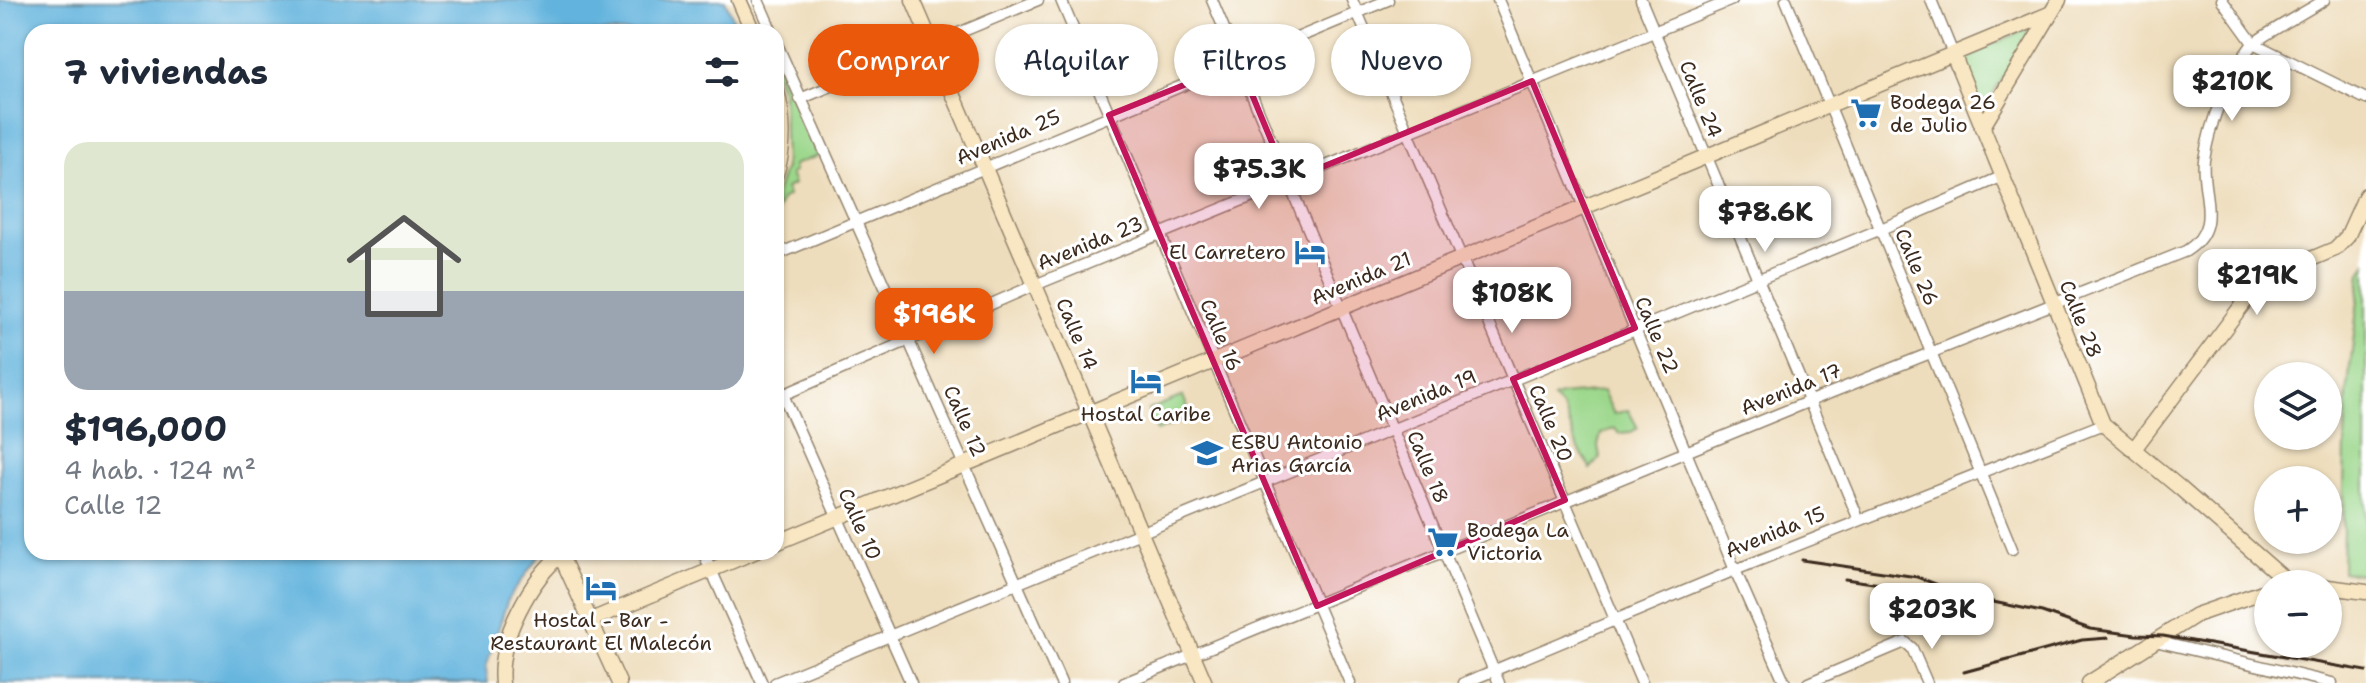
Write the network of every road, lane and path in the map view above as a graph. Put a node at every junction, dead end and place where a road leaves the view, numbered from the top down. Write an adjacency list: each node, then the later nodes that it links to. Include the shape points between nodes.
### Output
1 (739, 0): 19 (main road)
2 (758, 0): 20 (street)
3 (913, 0): 21 (main road, Calle 14)
4 (1038, 0): 22 (street)
5 (1061, 0): 37 (street, Calle 16)
6 (1212, 0): 23 (street, Calle 18)
7 (1352, 0): 17 (street, Calle 20)
8 (1388, 0): 17 (street, Avenida 25)
9 (1498, 0): 29 (street, Calle 22)
10 (1641, 0): 25 (street, Calle 24)
11 (1732, 0): 25 (street, Avenida 23)
12 (1786, 0): 36 (street, Calle 26)
13 (1931, 0): 27 (street, Calle 28)
14 (2059, 0): 18 (main road)
15 (2222, 0): 26 (street)
16 (2324, 0): 26 (street, Avenida 17)
17 (1358, 12): 24 (street, Avenida 25); 39 (street, Calle 20)
18 (2049, 14): 27 (main road, Avenida 21); 38 (main road)
19 (750, 24)
20 (768, 24)
21 (923, 24)
22 (979, 24)
23 (1222, 24)
24 (1315, 30)
25 (1654, 32): 29 (street, Avenida 23); 40 (street, Calle 24)
26 (2253, 43): 35 (street); 53 (street, Avenida 17, via 2225,90 2209,137 2204,164 2209,204 2197,244)
27 (1953, 54): 36 (main road, Avenida 21); 38 (main road, Calle 28)
28 (784, 61): 34 (street, Calle 12)
29 (1532, 81): 39 (street, Avenida 23); 45 (street, Calle 22)
30 (1174, 89): 37 (street, Avenida 25)
31 (808, 96): 34 (street)
32 (953, 96): 41 (main road, Calle 14)
33 (1253, 96): 43 (street, Calle 18)
34 (800, 99): 46 (street, Calle 12)
35 (2366, 99)
36 (1831, 105): 40 (main road, Avenida 21); 47 (street, Calle 26)
37 (1109, 115): 41 (street, Avenida 25); 48 (street, Calle 16)
38 (1982, 128): 42 (main road, Calle 28)
39 (1407, 131): 43 (street, Avenida 23); 50 (street, Calle 20)
40 (1705, 156): 45 (main road, Avenida 21); 51 (street, Calle 24)
41 (984, 167): 46 (street, Avenida 25); 52 (main road, Calle 14)
42 (2001, 177): 47 (street, Avenida 19); 53 (main road, Calle 28)
43 (1288, 181): 48 (street, Avenida 23); 54 (street, Calle 18)
44 (2366, 195): 66 (main road, via 2347,237 2335,249 2261,280)
45 (1585, 207): 50 (main road, Avenida 21); 55 (street, Calle 22)
46 (855, 221): 49 (street, Avenida 25); 56 (street, Calle 12)
47 (1881, 229): 51 (street, Avenida 19); 57 (street, Calle 26)
48 (1159, 234): 52 (street, Avenida 23); 58 (street, Calle 16)
49 (784, 252)
50 (1460, 258): 54 (main road, Avenida 21); 59 (street, Calle 20)
51 (1757, 279): 55 (street, Avenida 19); 61 (street, Calle 24)
52 (1035, 285): 56 (street, Avenida 23); 63 (main road, Calle 14)
53 (2053, 303): 57 (street, Avenida 17); 64 (main road, Calle 28)
54 (1342, 308): 58 (main road, Avenida 21); 65 (street, Calle 18)
55 (1635, 328): 59 (street, Avenida 19); 67 (street, Calle 22)
56 (908, 339): 60 (street, Avenida 23); 68 (street, Calle 12)
57 (1932, 351): 61 (street, Avenida 17); 69 (street, Calle 26)
58 (1213, 361): 63 (main road, Avenida 21); 70 (street, Calle 16)
59 (1513, 379): 65 (street, Avenida 19); 71 (street, Calle 20)
60 (784, 395)
61 (1810, 401): 67 (street, Avenida 17); 73 (street, Calle 24)
62 (784, 405): 72 (street, Calle 10)
63 (1089, 413): 68 (main road, Avenida 21); 74 (main road, Calle 14)
64 (2103, 424): 66 (main road, Calle 28); 69 (street, Avenida 15)
65 (1392, 428): 70 (street, Avenida 19); 77 (street, Calle 18)
66 (2134, 449): 78 (main road, Calle 28)
67 (1687, 452): 71 (street, Avenida 17); 85 (street, Calle 22)
68 (964, 464): 72 (main road, Avenida 21); 88 (street, Calle 12)
69 (1981, 473): 73 (street, Avenida 15); 76 (street, Calle 26)
70 (1264, 481): 74 (street, Avenida 19); 92 (street, Calle 16)
71 (1565, 500): 77 (street, Avenida 17); 94 (street, Calle 20)
72 (837, 517): 75 (main road, Avenida 21); 95 (street, Calle 10)
73 (1859, 520): 85 (street, Avenida 15)
74 (1140, 532): 88 (street, Avenida 19); 97 (main road, Calle 14)
75 (784, 540)
76 (2012, 549)
77 (1443, 551): 92 (street, Avenida 17); 98 (street, Calle 18)
78 (2254, 553)
79 (2255, 554): 86 (main road); 87 (main road, Calle 28)
80 (556, 560): 99 (main road, via 521,607 503,650)
81 (565, 560): 93 (main road)
82 (707, 560): 84 (street)
83 (735, 560): 84 (main road)
84 (711, 570): 93 (main road); 101 (street)
85 (1735, 570): 94 (street, Avenida 15); 111 (street, Calle 22)
86 (2261, 570)
87 (2274, 570)
88 (1018, 584): 95 (street, Avenida 19); 104 (street, Calle 12)
89 (2342, 589): 90 (main road)
90 (2366, 592)
91 (2254, 594): 96 (main road, via 2196,615)
92 (1317, 606): 97 (street, Avenida 17); 107 (street, Calle 16)
93 (591, 620): 100 (main road)
94 (1616, 620): 98 (street, Avenida 15); 110 (street, Calle 20)
95 (890, 635): 102 (street, Avenida 19); 103 (street, Calle 10)
96 (2155, 641): 114 (main road); 115 (street)
97 (1193, 656): 105 (street, Avenida 17); 106 (main road, Calle 14)
98 (1494, 671): 108 (street, Avenida 15); 109 (street, Calle 18)
99 (502, 683)
100 (619, 683)
101 (762, 683)
102 (775, 683)
103 (911, 683)
104 (1061, 683)
105 (1124, 683)
106 (1205, 683)
107 (1350, 683)
108 (1464, 683)
109 (1499, 683)
110 (1642, 683)
111 (1785, 683)
112 (1808, 683): 113 (street, via 1905,642)
113 (1927, 683)
114 (2089, 683)
115 (2332, 683)

